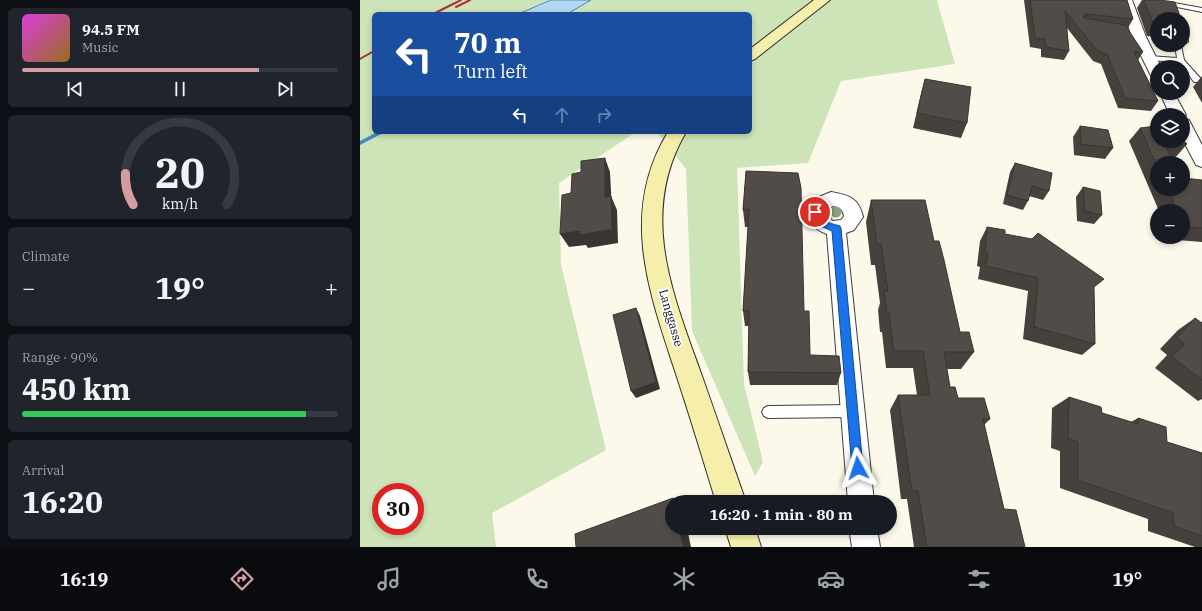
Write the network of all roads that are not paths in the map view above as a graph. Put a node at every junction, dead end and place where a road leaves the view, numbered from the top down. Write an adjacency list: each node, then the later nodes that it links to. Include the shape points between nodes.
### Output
1 (823, 0): 6 (main road)
2 (1126, 0): 7 (street, via 1134,33)
3 (1174, 6): 4 (lane)
4 (1202, 10)
5 (1179, 52): 8 (lane)
6 (752, 54)
7 (1149, 58): 8 (lane)
8 (1181, 60)
9 (1190, 71): 10 (lane)
10 (1197, 80)
11 (676, 134): 17 (main road, Langgasse, via 658,171 652,204 653,244 663,293)
12 (1190, 138): 13 (street)
13 (1202, 161)
14 (836, 228): 15 (street)
15 (852, 411): 16 (lane); 18 (street)
16 (768, 412)
17 (729, 495)
18 (860, 495)
19 (742, 535): 21 (main road)
20 (864, 535): 22 (street)
21 (746, 547)
22 (866, 547)

